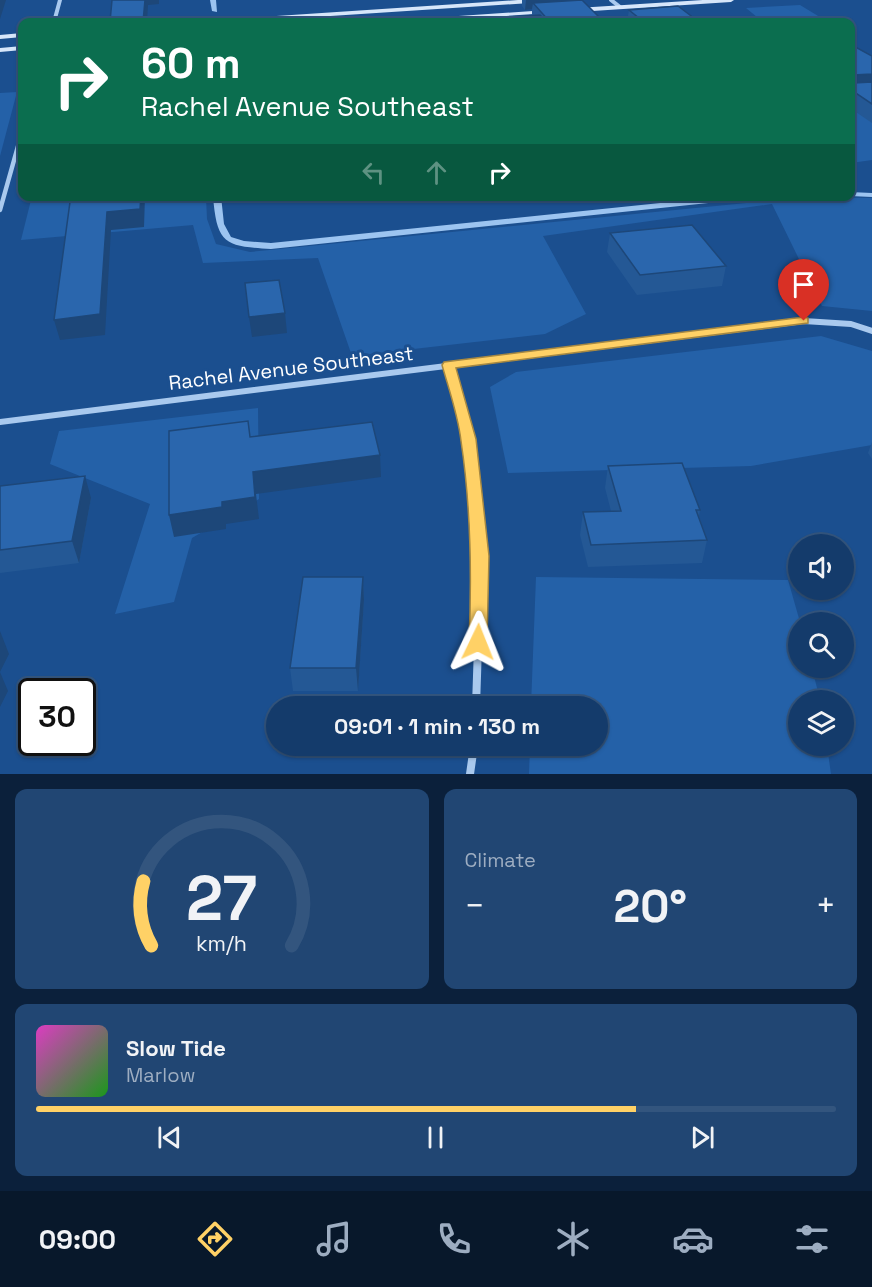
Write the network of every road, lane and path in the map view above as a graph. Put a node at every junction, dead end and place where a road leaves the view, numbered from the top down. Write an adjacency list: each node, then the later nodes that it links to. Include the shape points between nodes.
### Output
1 (60, 0): 8 (street)
2 (545, 0): 9 (street)
3 (611, 0): 5 (street)
4 (731, 0): 5 (street)
5 (620, 7): 6 (street)
6 (573, 10)
7 (550, 12): 10 (street)
8 (55, 18)
9 (277, 18)
10 (460, 18)
11 (18, 36): 12 (street)
12 (0, 37)
13 (18, 48): 14 (street)
14 (0, 50)
15 (18, 146): 16 (street)
16 (0, 210)
17 (872, 331): 18 (street, Rachel Avenue Southeast, via 851,324 804,321)
18 (449, 365): 19 (street, Rachel Avenue Southeast); 20 (street, via 468,439 481,556)
19 (0, 422)
20 (476, 696)
21 (473, 756): 22 (street)
22 (470, 774)

